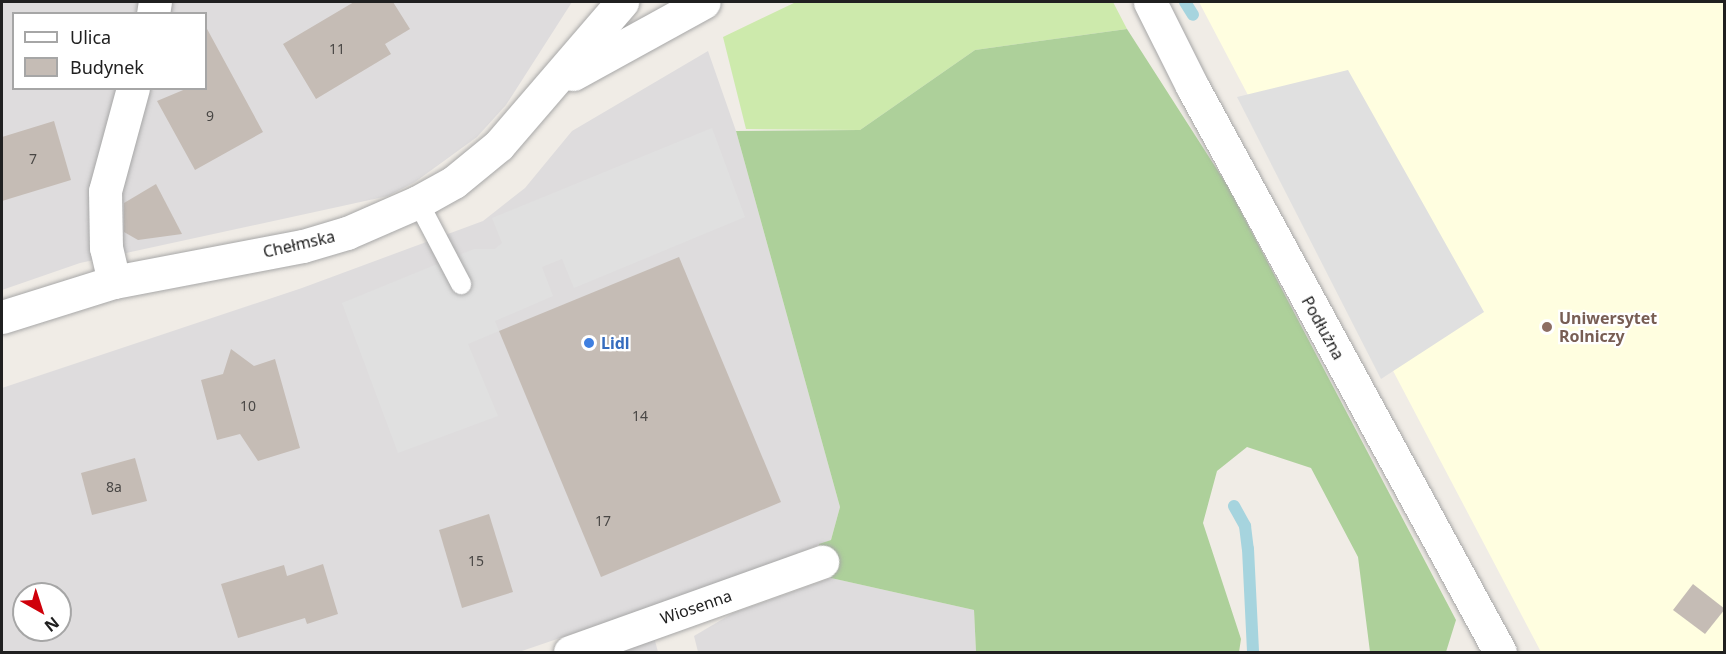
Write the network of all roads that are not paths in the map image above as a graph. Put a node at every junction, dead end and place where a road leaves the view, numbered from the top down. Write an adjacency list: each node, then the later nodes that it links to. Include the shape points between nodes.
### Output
1 (622, 2): 4 (street, Chełmska)
2 (704, 2): 4 (street, Chełmska)
3 (1150, 2): 12 (street, Podłużna)
4 (553, 86): 6 (street, Chełmska, via 475,168)
5 (132, 90): 7 (street, via 105,191 106,248)
6 (418, 201): 7 (street, Chełmska, via 347,233 303,246); 8 (lane)
7 (114, 282): 9 (street, Chełmska)
8 (461, 284)
9 (2, 317)
10 (822, 562): 11 (street, Wiosenna)
11 (570, 652)
12 (1500, 652)

